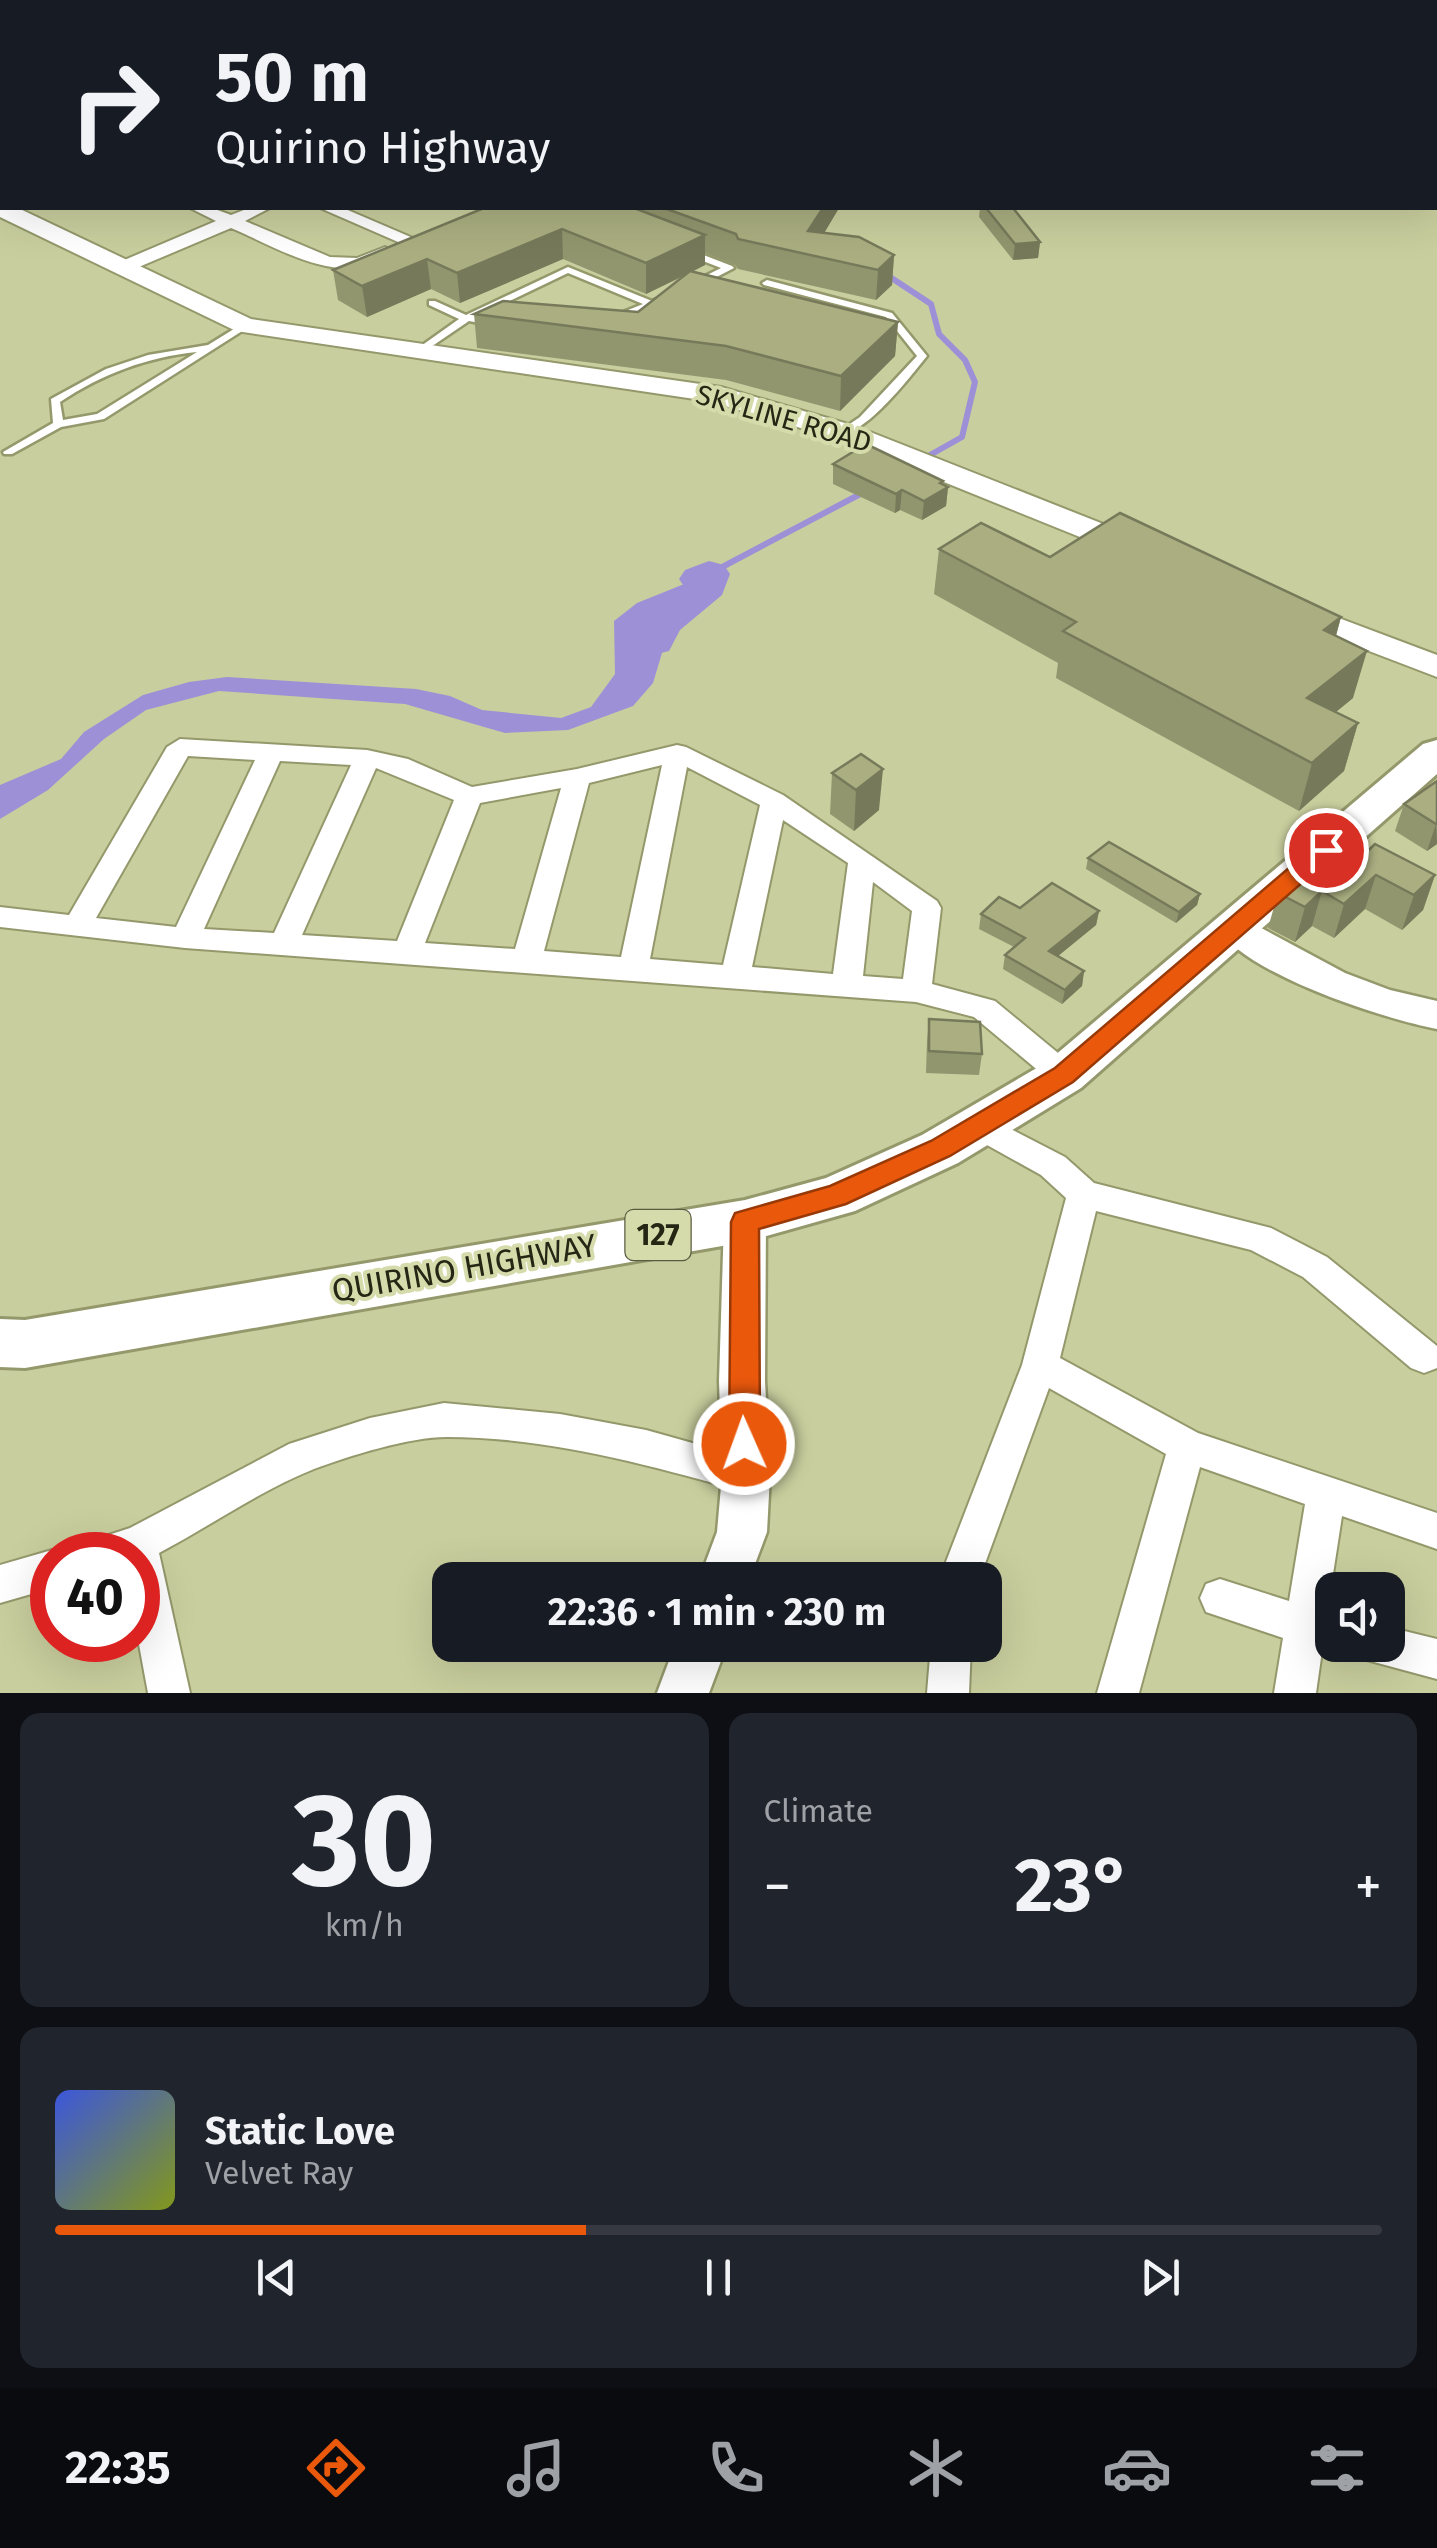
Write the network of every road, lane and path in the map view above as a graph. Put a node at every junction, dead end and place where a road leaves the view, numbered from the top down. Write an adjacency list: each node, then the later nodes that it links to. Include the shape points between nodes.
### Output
1 (204, 210): 7 (street)
2 (257, 210): 7 (street)
3 (334, 210): 6 (street)
4 (371, 210): 6 (street)
5 (5, 215): 9 (main road, SKYLINE ROAD)
6 (352, 217): 7 (street, via 420,238 358,262 327,262)
7 (232, 220): 9 (street)
8 (675, 246): 11 (lane, via 729,268)
9 (120, 268): 17 (main road, SKYLINE ROAD)
10 (767, 282): 22 (lane, via 890,315 922,356)
11 (683, 290)
12 (668, 297): 14 (lane)
13 (432, 304): 15 (lane)
14 (652, 304): 15 (lane, via 568,270); 16 (lane)
15 (468, 318): 18 (lane); 20 (lane)
16 (598, 325)
17 (245, 326): 19 (lane); 20 (main road, SKYLINE ROAD)
18 (508, 328)
19 (208, 348): 21 (lane, via 100,417); 21 (lane, via 134,360 76,386 55,401)
20 (419, 351): 22 (main road, SKYLINE ROAD, via 711,393)
21 (58, 424): 23 (lane)
22 (845, 432): 24 (main road, SKYLINE ROAD)
23 (8, 452)
24 (1163, 559)
25 (1255, 596): 26 (main road)
26 (1437, 667)
27 (272, 752): 30 (street); 36 (street, via 180,747); 38 (street)
28 (677, 752): 31 (street); 33 (street); 42 (street)
29 (1437, 752): 37 (main road, QUIRINO HIGHWAY / 127)
30 (367, 758): 32 (street); 39 (street)
31 (576, 777): 32 (street); 41 (street)
32 (470, 796): 40 (street)
33 (774, 801): 34 (street); 43 (street)
34 (862, 859): 44 (street); 45 (street, via 927,908)
35 (0, 917): 36 (street)
36 (76, 927): 38 (street)
37 (1235, 927): 46 (street, via 1354,994); 47 (main road, QUIRINO HIGHWAY / 127)
38 (185, 938): 39 (street)
39 (283, 945): 40 (street)
40 (407, 953): 41 (street)
41 (527, 960): 42 (street)
42 (632, 972): 43 (street)
43 (735, 979): 44 (street)
44 (848, 984): 45 (street)
45 (916, 992): 47 (street, via 984,1009)
46 (1437, 1015)
47 (1064, 1075): 48 (main road, QUIRINO HIGHWAY / 127)
48 (980, 1126): 49 (street, via 1053,1166); 50 (main road, QUIRINO HIGHWAY / 127, via 837,1196)
49 (1084, 1194): 52 (street, via 1259,1238 1315,1267); 53 (street)
50 (745, 1222): 51 (main road, QUIRINO HIGHWAY / 127, via 26,1344); 55 (street)
51 (0, 1343)
52 (1424, 1357)
53 (1040, 1365): 54 (street); 60 (street)
54 (1187, 1446): 56 (street); 75 (street)
55 (746, 1475): 58 (street, via 560,1431 444,1420 302,1456); 59 (street, via 742,1532)
56 (1326, 1494): 57 (street); 61 (street)
57 (1437, 1531)
58 (155, 1532)
59 (731, 1562)
60 (966, 1562)
61 (1322, 1572)
62 (30, 1575): 63 (street)
63 (0, 1584)
64 (1220, 1598): 65 (street)
65 (1315, 1630)
66 (1315, 1641): 76 (street)
67 (1405, 1652): 68 (street)
68 (1437, 1660)
69 (158, 1662): 72 (street)
70 (695, 1662): 73 (street)
71 (950, 1662): 74 (street)
72 (169, 1693)
73 (683, 1693)
74 (948, 1693)
75 (1118, 1693)
76 (1295, 1693)

